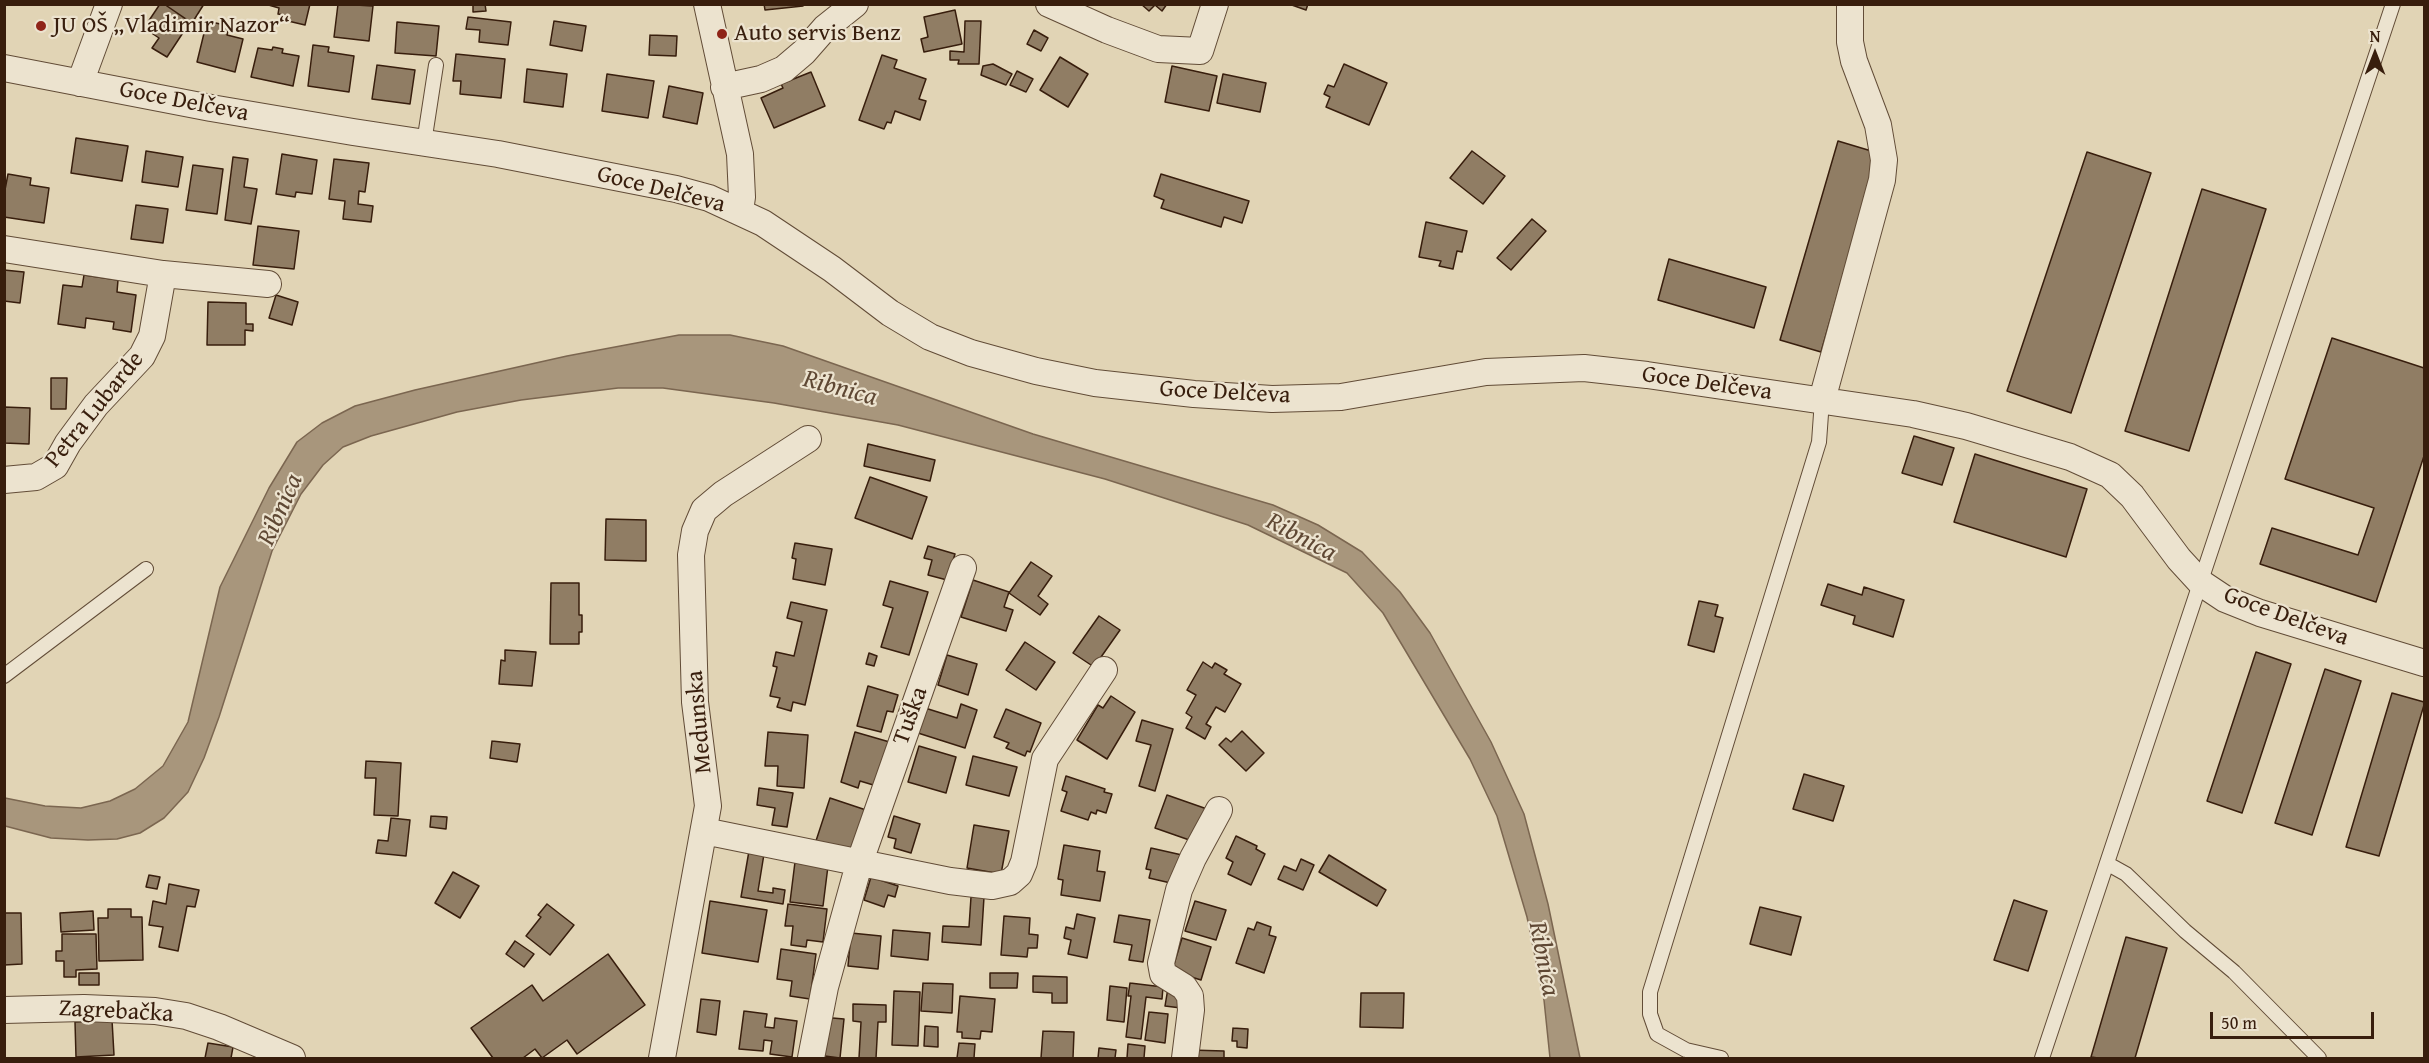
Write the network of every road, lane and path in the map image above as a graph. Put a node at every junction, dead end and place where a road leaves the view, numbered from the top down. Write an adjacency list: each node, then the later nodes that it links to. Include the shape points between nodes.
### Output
1 (109, 4): 10 (street)
2 (707, 4): 11 (street)
3 (855, 4): 11 (street, via 784,69)
4 (1049, 4): 5 (street, via 1158,49 1200,51)
5 (1215, 4)
6 (1850, 4): 17 (street, via 1854,61 1878,125 1884,160 1882,180)
7 (2392, 4): 22 (lane)
8 (436, 65): 12 (lane)
9 (4, 68): 10 (street, Goce Delčeva)
10 (80, 83): 12 (street, Goce Delčeva)
11 (724, 87): 13 (street, via 740,154)
12 (424, 143): 13 (street, Goce Delčeva, via 676,189)
13 (740, 211): 17 (street, Goce Delčeva, via 785,237 930,337 971,353 1095,383 1272,399 1341,397 1486,372 1584,368)
14 (4, 249): 15 (street)
15 (163, 274): 16 (street); 19 (street, Petra Lubarde, via 152,336 137,362 96,405 55,466 36,477)
16 (268, 284)
17 (1822, 400): 22 (street, Goce Delčeva, via 1966,426 2070,457 2110,475 2132,496); 35 (lane, via 1819,442 1650,992 1650,1014 1657,1034 1686,1050)
18 (808, 439): 27 (street, Medunska, via 723,494 705,510 695,531 691,555 695,702 708,806)
19 (4, 480)
20 (963, 568): 28 (street, Tuška)
21 (146, 569): 25 (lane)
22 (2201, 583): 23 (street, Goce Delčeva, via 2225,599 2260,613); 29 (lane)
23 (2424, 663)
24 (1104, 670): 28 (street, via 1045,759 1024,862 1010,882 992,886 950,881)
25 (4, 676)
26 (1219, 810): 34 (street, via 1179,890 1161,963 1164,974 1190,996)
27 (704, 831): 28 (street); 32 (street, Medunska)
28 (859, 864): 33 (street, Tuška, via 825,987)
29 (2108, 864): 36 (lane); 37 (lane, via 2126,874 2234,972)
30 (4, 1010): 31 (street, Zagrebačka, via 84,1008 186,1016)
31 (292, 1059)
32 (662, 1059)
33 (811, 1059)
34 (1185, 1059)
35 (1720, 1059)
36 (2042, 1059)
37 (2319, 1059)

